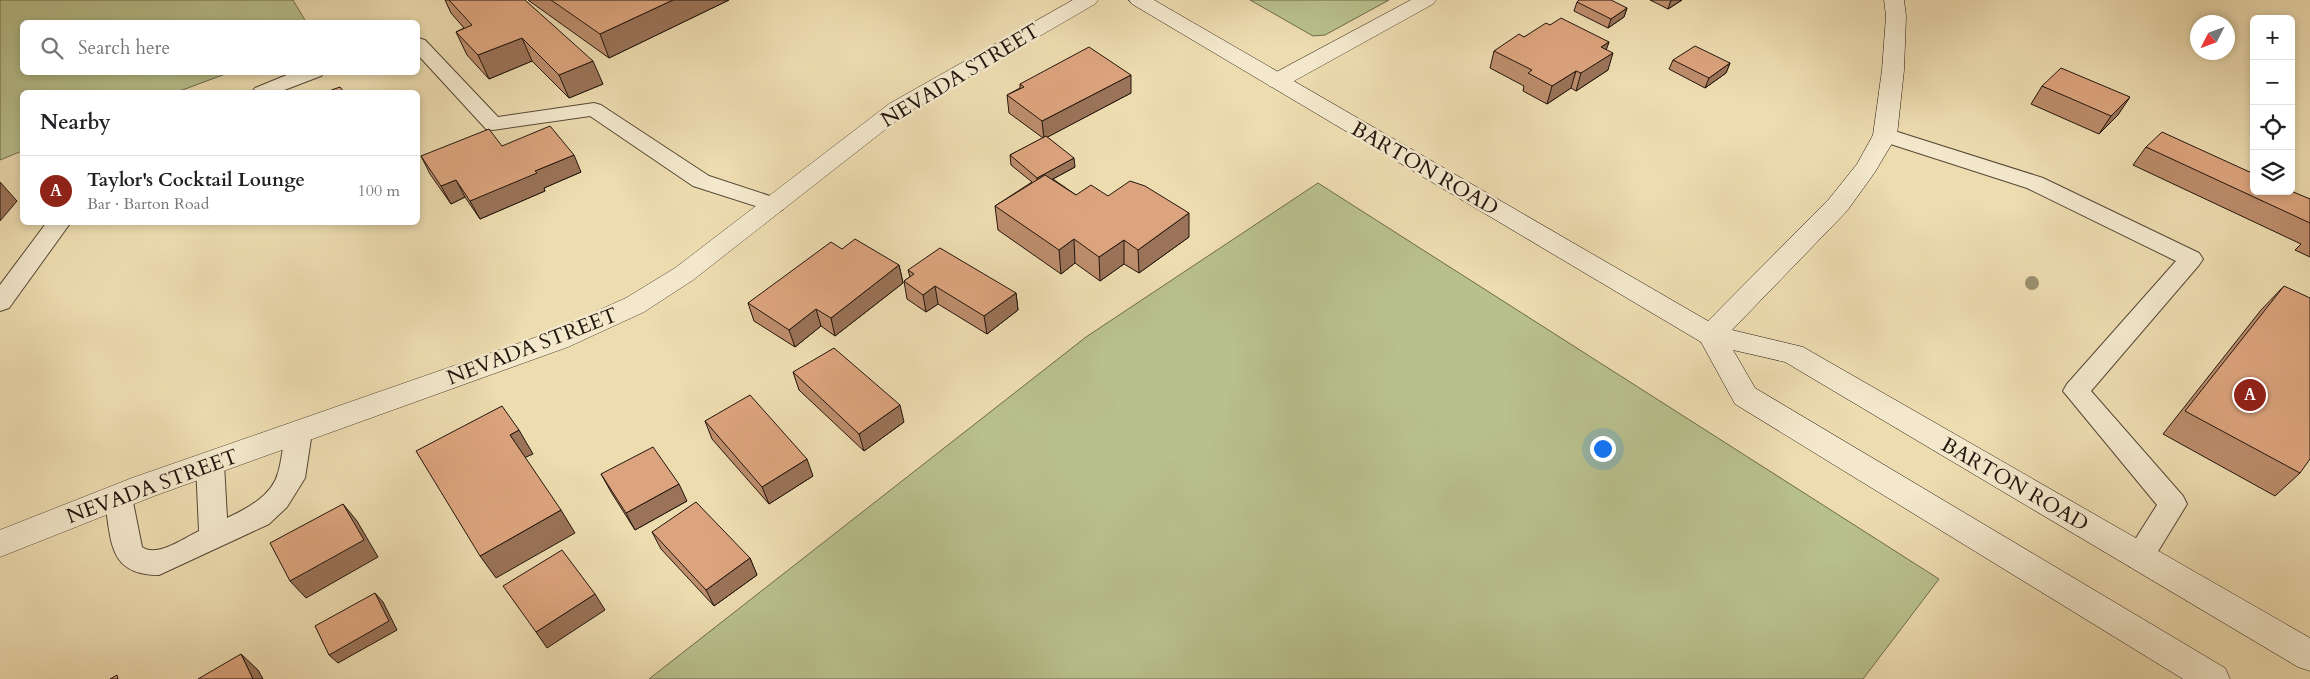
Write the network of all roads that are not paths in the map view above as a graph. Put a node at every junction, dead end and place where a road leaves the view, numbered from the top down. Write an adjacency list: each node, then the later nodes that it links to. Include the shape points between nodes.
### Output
1 (1088, 0): 10 (main road, NEVADA STREET, via 897,109)
2 (1139, 0): 7 (main road, BARTON ROAD)
3 (1426, 0): 7 (main road)
4 (1894, 0): 9 (main road, via 1893,70)
5 (420, 46): 10 (lane, via 493,124 594,109 701,181)
6 (306, 75): 8 (lane)
7 (1277, 81): 13 (main road, BARTON ROAD)
8 (267, 90)
9 (1885, 134): 13 (main road, via 1867,167 1838,206); 19 (lane, via 2035,183 2191,259 2076,391 2173,504)
10 (774, 205): 14 (main road, NEVADA STREET, via 684,274 635,305 558,340)
11 (58, 225): 12 (lane)
12 (0, 302)
13 (1711, 335): 19 (main road, BARTON ROAD, via 1793,354); 21 (main road, via 1745,396)
14 (299, 432): 15 (main road, NEVADA STREET); 17 (lane, via 291,478 278,499 259,516)
15 (210, 464): 16 (main road, NEVADA STREET); 17 (lane)
16 (118, 497): 17 (lane, via 130,553 142,563 159,563); 18 (main road, NEVADA STREET)
17 (214, 537)
18 (0, 544)
19 (2139, 556): 20 (main road, BARTON ROAD)
20 (2310, 656)
21 (2212, 679)

